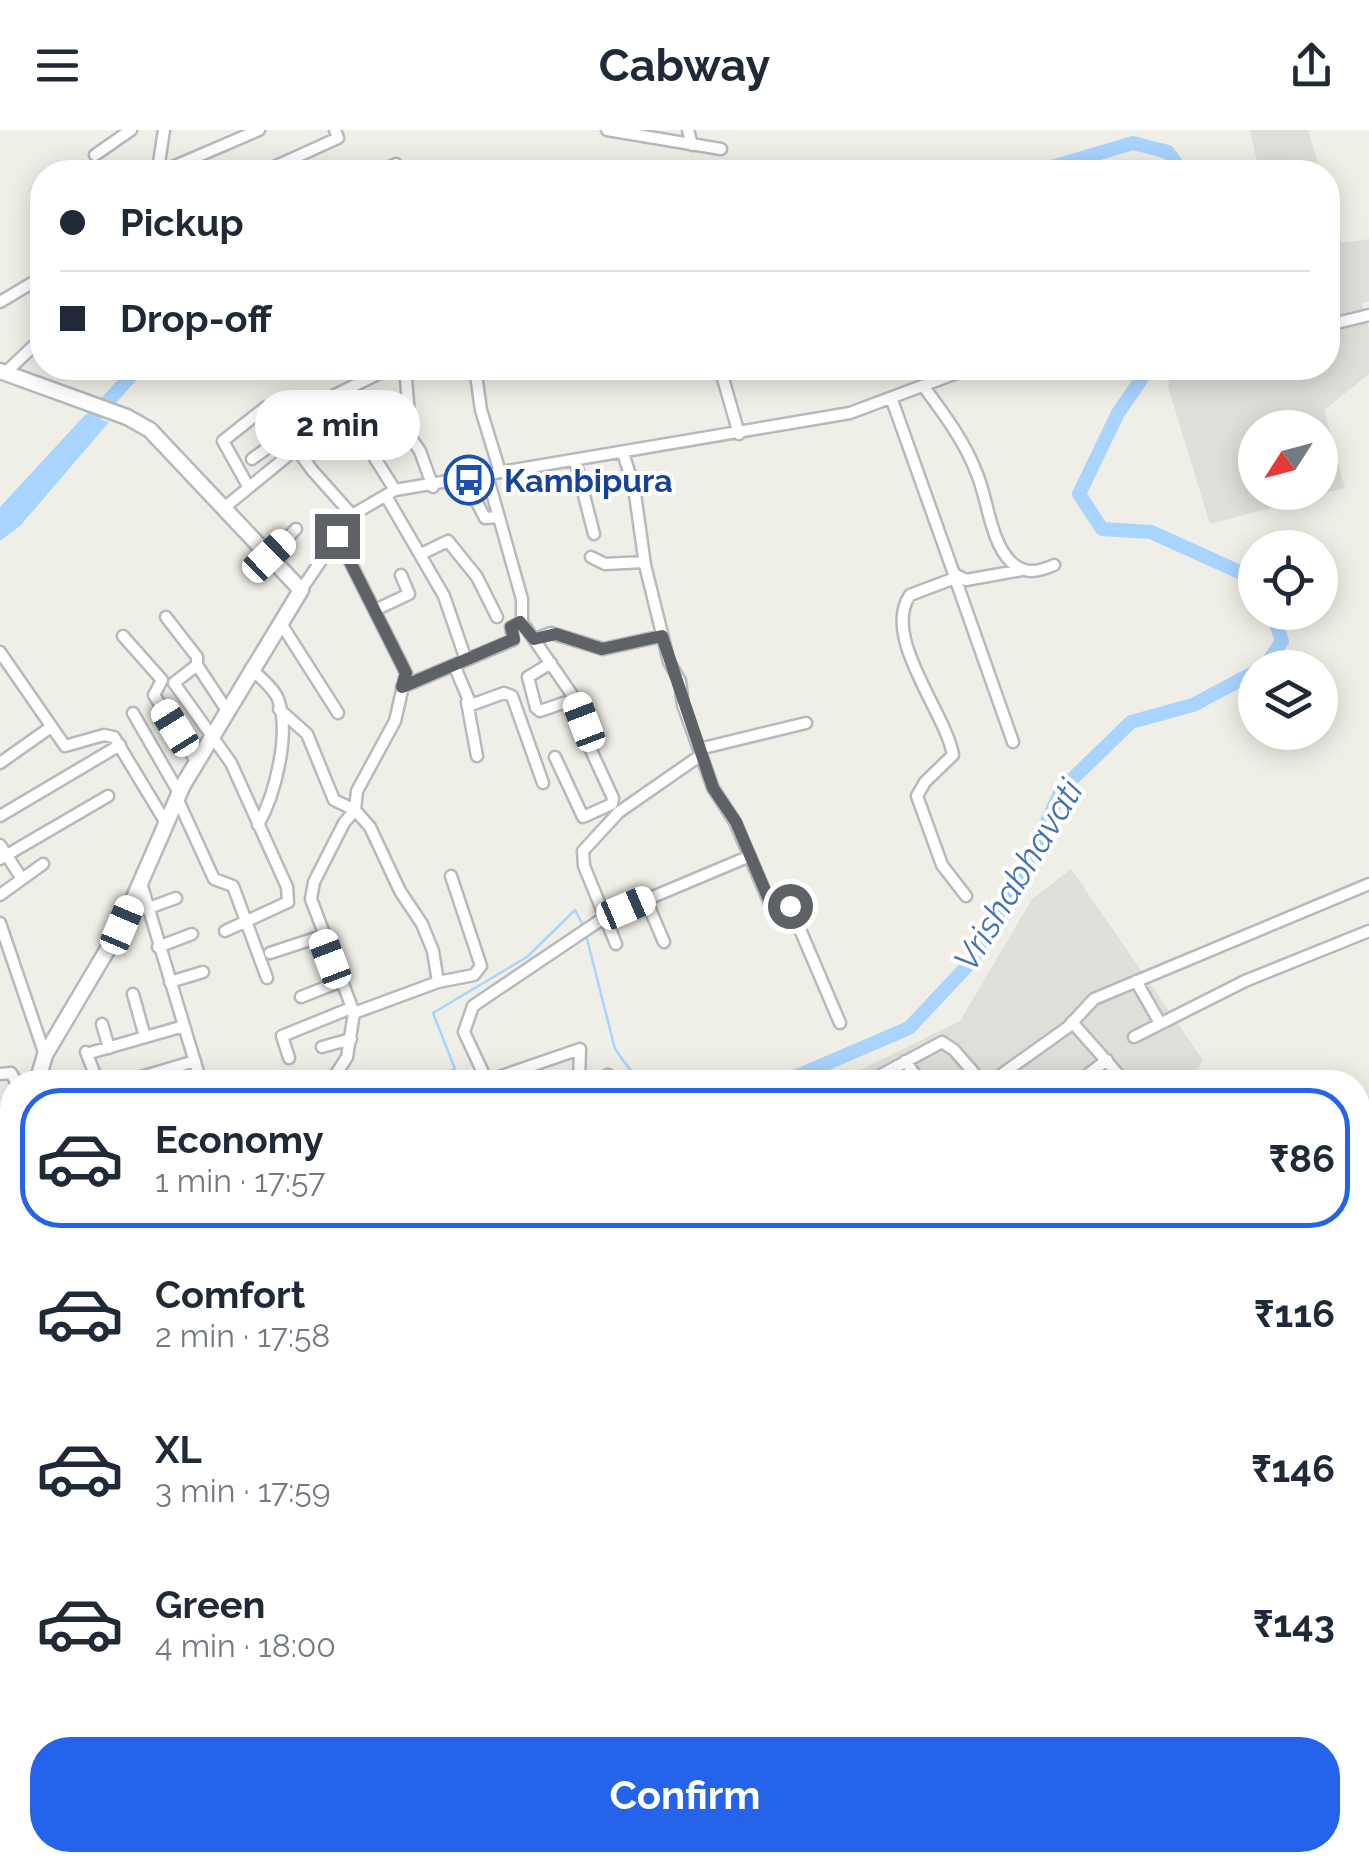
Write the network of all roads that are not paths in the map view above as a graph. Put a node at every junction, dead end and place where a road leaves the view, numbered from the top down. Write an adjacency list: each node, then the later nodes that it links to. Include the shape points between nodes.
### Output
1 (131, 130): 10 (street)
2 (164, 130): 11 (street)
3 (259, 130): 12 (street)
4 (334, 130): 13 (street, via 338,138)
5 (607, 130): 7 (street)
6 (688, 130): 8 (street)
7 (648, 134): 8 (street)
8 (692, 144): 9 (street)
9 (722, 150)
10 (95, 155)
11 (156, 160)
12 (189, 160)
13 (289, 160)
14 (30, 284): 15 (street)
15 (0, 302)
16 (1369, 315): 17 (street)
17 (1340, 321)
18 (30, 348): 19 (street)
19 (2, 372): 39 (street, via 150,430)
20 (366, 380): 38 (street, via 335,396)
21 (405, 380): 37 (street, via 410,438)
22 (476, 380): 33 (street)
23 (724, 380): 28 (street)
24 (941, 380): 25 (street)
25 (924, 387): 26 (street); 50 (street, via 978,474 1007,560)
26 (892, 400): 28 (street); 52 (street)
27 (286, 434): 29 (street); 31 (street); 36 (street, via 266,406 224,438)
28 (740, 434): 30 (street)
29 (296, 449): 36 (street); 40 (street)
30 (624, 453): 32 (street); 48 (street)
31 (252, 460)
32 (575, 460): 33 (street); 43 (street)
33 (500, 472): 34 (street)
34 (486, 476): 35 (street); 41 (street)
35 (466, 481): 37 (street); 41 (street, via 485,518)
36 (248, 486): 39 (street)
37 (432, 487): 38 (street)
38 (390, 493): 40 (street); 45 (street)
39 (224, 508): 46 (street)
40 (352, 514): 44 (street)
41 (499, 517): 58 (street)
42 (296, 529): 46 (street)
43 (594, 534)
44 (337, 536): 53 (street); 54 (street)
45 (421, 554): 55 (street, via 448,542); 63 (street)
46 (269, 556): 53 (street)
47 (590, 557): 48 (street, via 605,564)
48 (644, 562): 60 (street)
49 (1054, 565): 50 (street)
50 (1022, 570): 52 (street)
51 (402, 574): 54 (street, via 409,594)
52 (955, 576): 78 (street); 100 (street, via 910,595 905,630 953,755 917,796 942,865)
53 (301, 590): 57 (street)
54 (374, 610): 68 (street, via 406,673)
55 (497, 617)
56 (166, 618): 66 (street)
57 (280, 622): 67 (street); 74 (street)
58 (522, 622): 61 (street); 63 (street, via 511,627 514,639)
59 (124, 636): 83 (street, via 162,680 154,695)
60 (662, 636): 61 (street, via 602,649 556,634); 80 (street)
61 (534, 639): 64 (street)
62 (0, 652): 76 (street)
63 (466, 660): 65 (street)
64 (551, 663): 69 (street); 69 (street, via 528,677 536,708)
65 (454, 664): 68 (street); 70 (street)
66 (197, 665): 72 (street); 77 (street, via 174,684)
67 (250, 668): 71 (street, via 276,696); 72 (street)
68 (402, 687): 88 (street, via 395,721 357,791)
69 (575, 700): 82 (street, via 612,804 583,817)
70 (467, 702): 81 (street); 85 (street, via 512,696)
71 (279, 709): 88 (street, via 308,736 334,800); 91 (street, via 276,783)
72 (226, 710): 77 (street)
73 (134, 713): 86 (street)
74 (338, 713)
75 (806, 722): 80 (street)
76 (51, 727): 79 (street, via 68,747 104,734); 84 (street)
77 (212, 735): 83 (street); 91 (street)
78 (1013, 742)
79 (120, 745): 89 (street); 90 (street)
80 (700, 752): 93 (street); 104 (street, via 620,812 583,851)
81 (477, 756)
82 (555, 757)
83 (196, 762): 86 (street)
84 (0, 763)
85 (542, 783)
86 (178, 795): 90 (street); 105 (street, via 214,879 231,883)
87 (108, 796): 92 (street)
88 (356, 810): 110 (street, via 314,882 310,899); 120 (street, via 420,920)
89 (0, 816)
90 (166, 823): 97 (street)
91 (258, 825): 105 (street, via 288,902)
92 (2, 853): 96 (street)
93 (750, 856): 102 (street); 125 (street, via 772,907 790,906)
94 (43, 864): 96 (street)
95 (451, 876): 120 (street, via 482,966)
96 (22, 879): 99 (street)
97 (141, 881): 103 (street); 134 (street)
98 (1369, 884): 117 (street)
99 (0, 895)
100 (966, 896)
101 (176, 898): 103 (street)
102 (646, 900): 104 (street); 111 (street)
103 (146, 909): 113 (street)
104 (605, 917): 112 (street); 144 (street, via 473,1006 464,1032)
105 (248, 921): 107 (street); 116 (street)
106 (0, 923): 134 (street)
107 (225, 931)
108 (1369, 931): 126 (street)
109 (192, 934): 113 (street)
110 (322, 936): 114 (street); 119 (street)
111 (664, 942)
112 (616, 944)
113 (158, 946): 118 (street)
114 (270, 953)
115 (204, 972): 118 (street)
116 (267, 978)
117 (1136, 981): 124 (street, via 1094,998); 126 (street)
118 (170, 982): 128 (street)
119 (339, 982): 122 (street); 123 (street)
120 (438, 982): 123 (street)
121 (133, 994): 129 (street)
122 (302, 997)
123 (352, 1010): 131 (street); 135 (street, via 282,1036)
124 (1072, 1022): 136 (street); 150 (street)
125 (840, 1023)
126 (1160, 1023): 130 (street)
127 (102, 1024): 133 (street)
128 (184, 1026): 129 (street); 137 (street)
129 (145, 1037): 133 (street)
130 (1134, 1037)
131 (351, 1039): 132 (street); 143 (street)
132 (322, 1047)
133 (109, 1048): 140 (street, via 90,1052)
134 (45, 1055): 139 (street)
135 (289, 1058)
136 (1107, 1060): 151 (street); 152 (street)
137 (195, 1061): 141 (street); 142 (street)
138 (905, 1061): 147 (street); 148 (street); 149 (street, via 942,1042)
139 (41, 1070)
140 (95, 1070)
141 (165, 1070)
142 (198, 1070)
143 (337, 1070)
144 (482, 1070)
145 (519, 1070): 146 (street, via 580,1049)
146 (580, 1070)
147 (889, 1070)
148 (912, 1070)
149 (970, 1070)
150 (1007, 1070)
151 (1094, 1070)
152 (1115, 1070)

